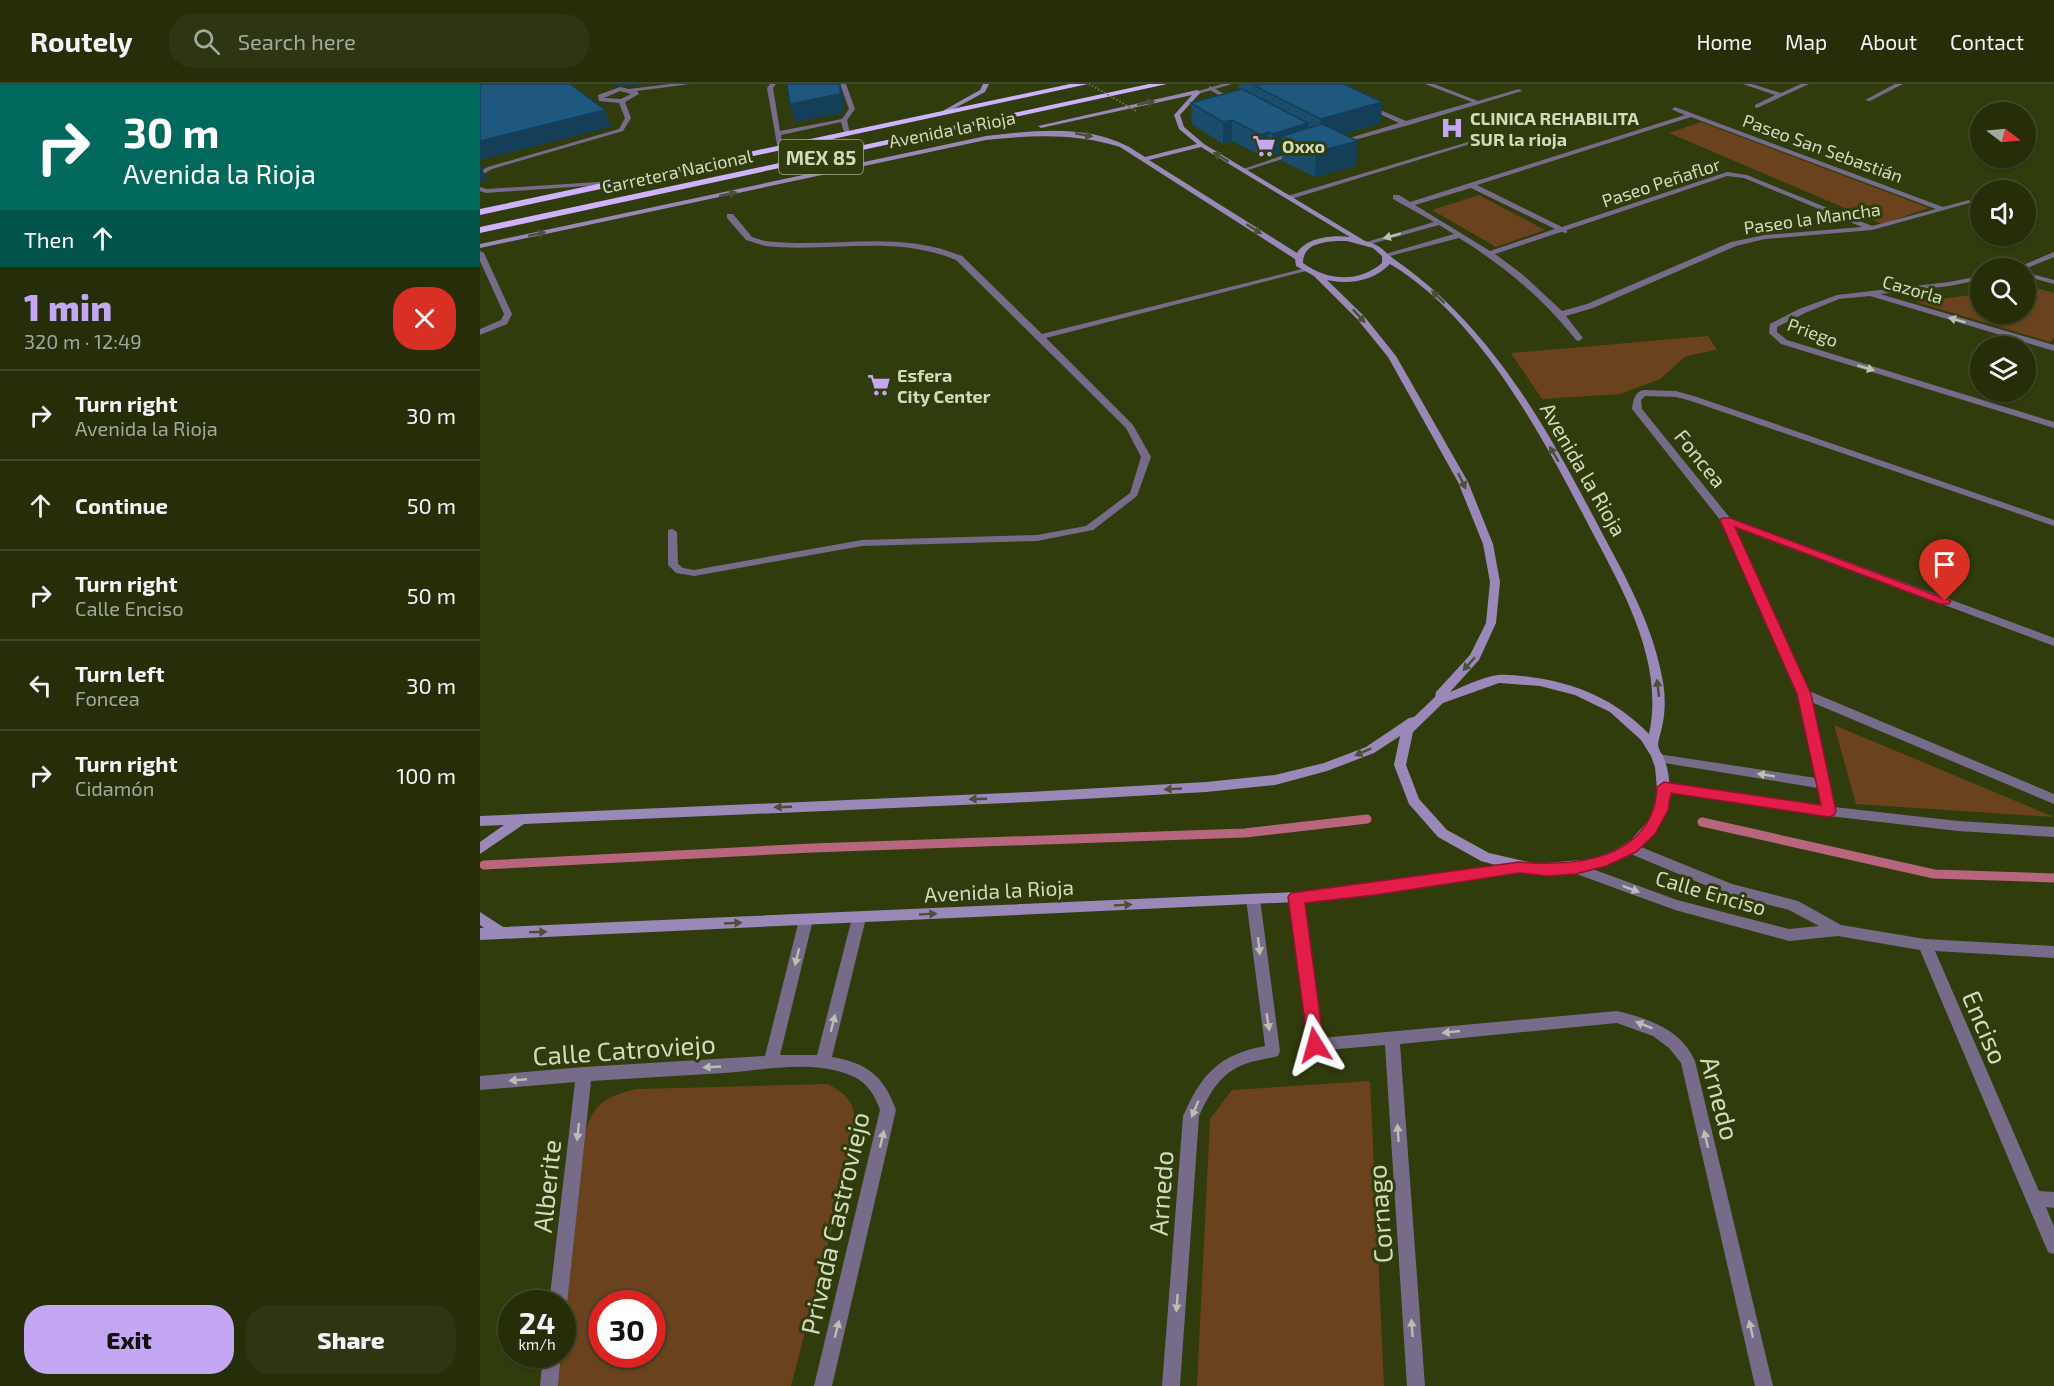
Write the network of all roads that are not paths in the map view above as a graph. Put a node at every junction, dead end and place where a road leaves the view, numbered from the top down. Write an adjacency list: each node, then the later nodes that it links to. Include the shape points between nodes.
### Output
1 (603, 84): 17 (street)
2 (687, 84): 14 (street)
3 (773, 84): 34 (street, via 770,88)
4 (843, 84): 32 (street, via 852,109)
5 (986, 84): 30 (street, via 983,91)
6 (1036, 84): 22 (highway)
7 (1083, 84): 22 (highway, Carretera Nacional / MEX 85)
8 (1162, 84): 59 (highway, Carretera Nacional / MEX 85)
9 (1229, 84): 15 (street)
10 (1428, 84): 26 (street)
11 (1746, 84): 20 (street)
12 (1806, 84): 20 (street)
13 (1900, 84): 23 (street)
14 (669, 87): 16 (street); 21 (street)
15 (1210, 88): 19 (street); 27 (street)
16 (631, 90): 17 (street); 21 (street, via 637,93)
17 (608, 91): 24 (street, via 600,96 601,100)
18 (1520, 91): 26 (street)
19 (1198, 92): 37 (street, one-way to 19); 39 (street, via 1177,115 1181,128)
20 (1780, 95): 28 (street)
21 (633, 97): 24 (street)
22 (1006, 100): 30 (highway, Carretera Nacional / MEX 85)
23 (1868, 100)
24 (622, 101): 44 (street, via 628,118 621,130)
25 (1356, 102): 33 (street)
26 (1479, 103): 33 (street)
27 (1240, 104)
28 (1757, 106)
29 (1675, 109): 31 (street, Paseo San Sebastián)
30 (942, 113): 35 (highway, Carretera Nacional / MEX 85)
31 (1692, 116): 46 (street); 54 (street, Paseo San Sebastián)
32 (844, 120): 34 (street); 35 (street)
33 (1407, 124): 38 (street)
34 (777, 134): 40 (street)
35 (847, 134): 40 (highway, Carretera Nacional / MEX 85)
36 (1490, 137): 49 (street)
37 (986, 138): 42 (street, Avenida la Rioja, one-way to 42, via 1035,132 1080,133 1122,146); 63 (street, Avenida la Rioja, one-way to 37)
38 (1329, 144)
39 (1202, 145): 42 (street); 43 (street, one-way to 39)
40 (780, 149): 45 (highway, Carretera Nacional / MEX 85)
41 (1308, 149): 43 (street)
42 (1143, 160): 68 (street, Avenida la Rioja, one-way to 68)
43 (1243, 170): 49 (street)
44 (480, 174)
45 (621, 183): 47 (street); 48 (highway, Carretera Nacional / MEX 85)
46 (1473, 186): 53 (street); 60 (street)
47 (480, 189)
48 (576, 192): 52 (highway); 55 (highway, Carretera Nacional / MEX 85)
49 (1288, 197): 62 (street)
50 (1396, 197): 53 (street)
51 (1969, 201): 54 (street, Paseo la Mancha)
52 (480, 205)
53 (1409, 205): 57 (street)
54 (1943, 209): 58 (street, Paseo la Mancha)
55 (480, 212)
56 (730, 216): 78 (street, via 750,239 773,244 862,243 946,251 958,258)
57 (1440, 223): 61 (street); 62 (street, one-way to 62)
58 (1872, 228): 60 (street, Paseo Peñaflor, via 1745,176 1727,174); 76 (street, Paseo la Mancha, via 1765,237 1734,244 1590,306)
59 (480, 230)
60 (1564, 231): 64 (street, Paseo Peñaflor)
61 (1460, 235): 64 (street); 67 (street)
62 (1364, 242): 67 (street, Avenida la Rioja); 68 (street, via 1320,241 1301,250)
63 (480, 246)
64 (1491, 253): 76 (street)
65 (480, 254): 77 (street, via 508,314 504,322)
66 (2054, 254): 69 (street)
67 (1387, 256): 71 (street, via 1381,270 1359,278); 89 (street, Avenida la Rioja, one-way to 67, via 1659,716 1655,669 1625,591 1574,488 1491,356 1443,302)
68 (1298, 257): 70 (street)
69 (2036, 261)
70 (1306, 270): 71 (street); 78 (street)
71 (1317, 275): 87 (street, one-way to 87, via 1361,318 1392,356 1463,482 1488,544 1495,582 1491,622 1476,657)
72 (2036, 277): 74 (street)
73 (1970, 280): 75 (street, Priego)
74 (2054, 282)
75 (1866, 293): 80 (street, Cazorla, one-way to 75); 81 (street, Priego, one-way to 81, via 1838,297 1802,311 1773,326 1773,333 1784,342)
76 (1562, 314): 79 (street)
77 (480, 332)
78 (1040, 338): 84 (street, via 1130,427 1146,457 1134,494 1089,528 1037,538 862,543 694,573 680,571 673,565)
79 (1579, 338)
80 (2054, 348)
81 (2054, 425)
82 (1726, 520): 83 (street, Foncea, via 1637,409 1637,400 1643,393 1694,399); 85 (street); 86 (street, Foncea)
83 (2054, 523)
84 (672, 532)
85 (2054, 642)
86 (1804, 694): 91 (street, Foncea); 93 (street)
87 (1436, 699): 88 (street); 89 (street, via 1465,686 1498,679 1561,685 1603,701 1631,721)
88 (1413, 721): 95 (street, one-way to 95, via 1370,750 1275,780 1017,797); 100 (street, via 1400,748 1401,777 1415,807 1440,834 1458,845 1476,855)
89 (1652, 746): 90 (street)
90 (1658, 758): 91 (street, one-way to 90); 92 (street)
91 (1824, 784): 94 (street, Foncea)
92 (1664, 787): 94 (street); 98 (street, via 1661,810 1650,830)
93 (2054, 799)
94 (1829, 811): 97 (street)
95 (524, 818): 96 (street); 99 (street)
96 (480, 821)
97 (2054, 832)
98 (1631, 848): 101 (street, via 1606,861); 107 (street, Calle Enciso, via 1729,889 1793,905)
99 (480, 849)
100 (1519, 868): 101 (street); 102 (street, Avenida la Rioja)
101 (1576, 868): 107 (street, Calle Enciso, one-way to 107, via 1736,923 1789,935)
102 (1296, 897): 103 (street, Avenida la Rioja); 112 (street, Arnedo, via 1315,1045)
103 (1253, 899): 105 (street, Avenida la Rioja, one-way to 103); 125 (street, Arnedo, one-way to 125, via 1273,1052 1228,1062 1205,1086 1191,1116)
104 (480, 917): 108 (street)
105 (859, 918): 106 (street, Avenida la Rioja); 113 (street, one-way to 105)
106 (806, 920): 108 (street, Avenida la Rioja, one-way to 106); 114 (street, one-way to 114)
107 (1838, 930): 110 (street, Calle Enciso)
108 (500, 933): 109 (street, Avenida la Rioja)
109 (480, 934)
110 (1925, 945): 111 (street); 118 (street, Enciso)
111 (2054, 952)
112 (1392, 1038): 126 (street, Cornago, one-way to 112); 127 (street, Arnedo, one-way to 112, via 1688,1060 1681,1048 1641,1022 1617,1017)
113 (823, 1062): 114 (street, Calle Catroviejo); 116 (street, Calle Catroviejo)
114 (771, 1063): 115 (street, Calle Catroviejo, one-way to 115)
115 (584, 1074): 117 (street, Calle Catroviejo, one-way to 117); 121 (street, Alberite, one-way to 121)
116 (867, 1076): 124 (street, Privada Castroviejo, one-way to 116, via 888,1110 883,1092)
117 (480, 1083)
118 (2034, 1200): 119 (street); 120 (street, Enciso)
119 (2054, 1200)
120 (2054, 1246)
121 (560, 1290)
122 (551, 1368): 123 (street)
123 (549, 1386)
124 (823, 1386)
125 (1171, 1386)
126 (1416, 1386)
127 (1764, 1386)

